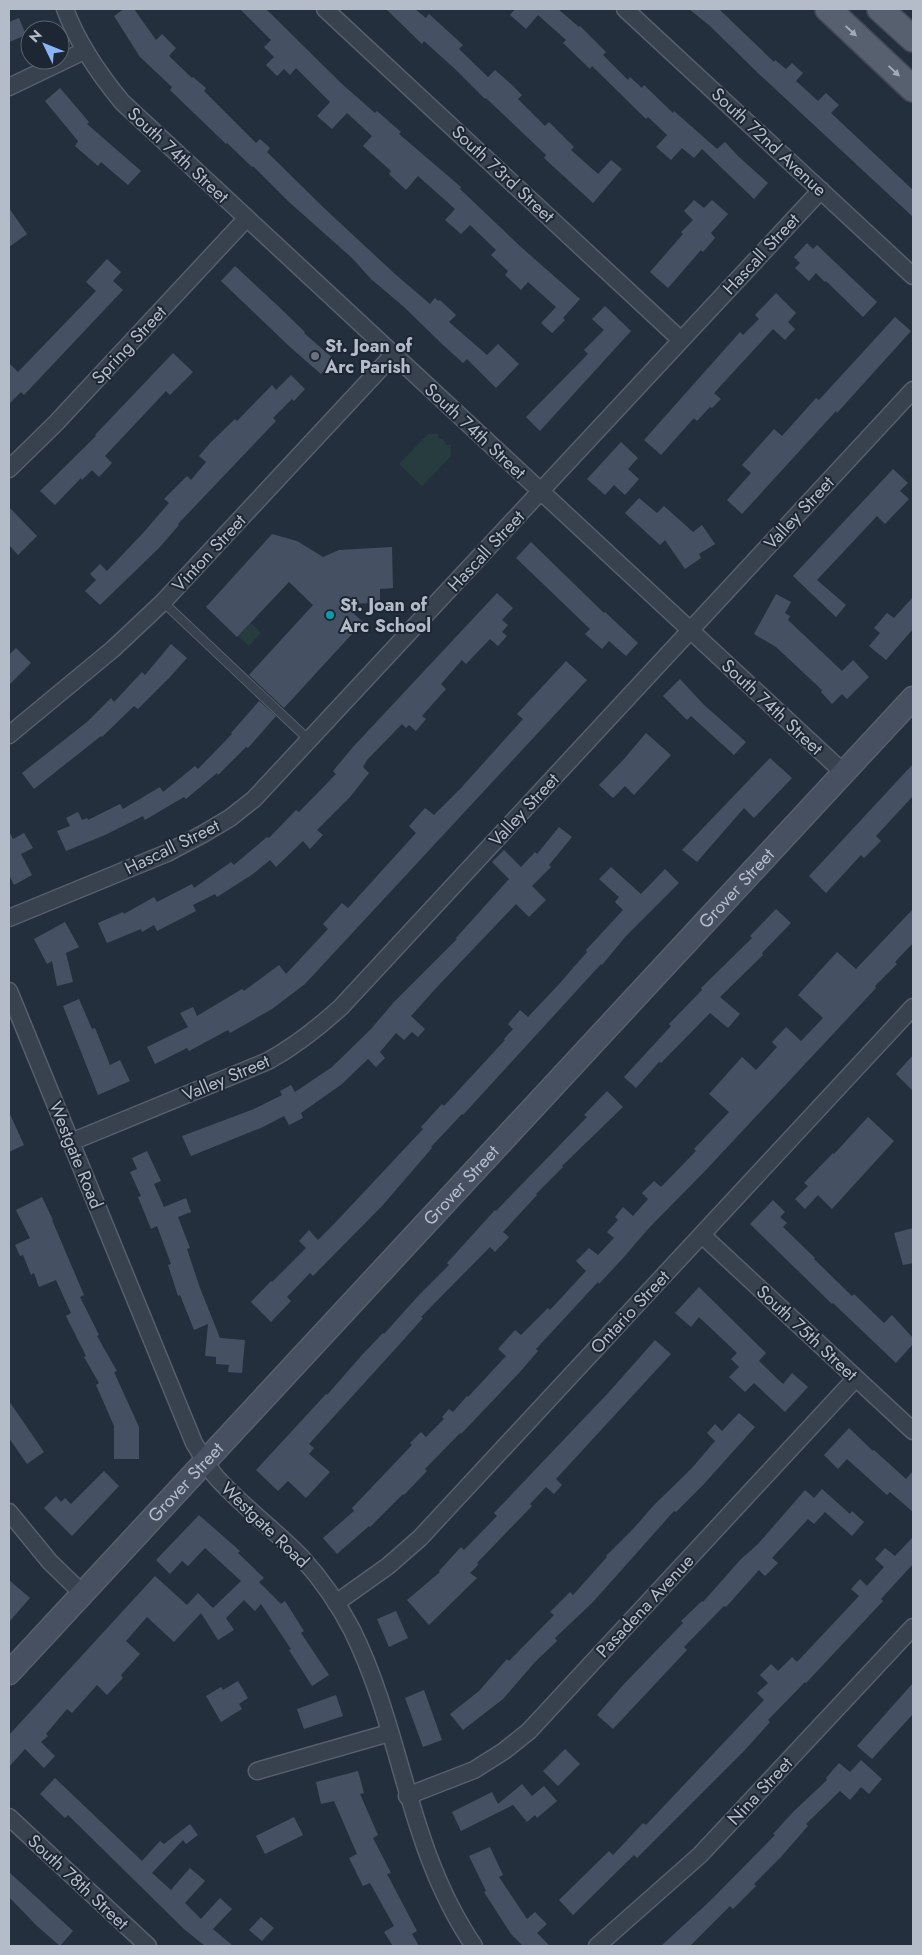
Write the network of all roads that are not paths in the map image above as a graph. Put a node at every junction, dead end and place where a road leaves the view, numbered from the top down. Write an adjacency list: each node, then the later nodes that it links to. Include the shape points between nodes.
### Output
1 (65, 9): 7 (street, South 74th Street)
2 (325, 9): 13 (street, South 73rd Street)
3 (625, 9): 10 (street, South 72nd Avenue)
4 (828, 9): 9 (main road, one-way to 9)
5 (880, 9): 6 (main road)
6 (913, 39)
7 (84, 51): 8 (street); 11 (street, South 74th Street, via 122,102)
8 (9, 87)
9 (913, 89)
10 (821, 190): 12 (street, South 72nd Avenue); 13 (street, Hascall Street)
11 (246, 219): 14 (street, South 74th Street); 16 (street, Spring Street)
12 (913, 276)
13 (681, 340): 17 (street, Hascall Street)
14 (393, 356): 17 (street, South 74th Street); 18 (street, Vinton Street)
15 (913, 390): 19 (street, Valley Street)
16 (9, 469)
17 (540, 492): 19 (street, South 74th Street); 22 (street, Hascall Street)
18 (163, 602): 21 (street, Vinton Street, via 113,649); 22 (lane)
19 (690, 631): 23 (street, South 74th Street); 27 (street, Valley Street, via 341,1007 316,1030 268,1061)
20 (913, 698): 23 (street, Grover Street)
21 (9, 735)
22 (310, 740): 24 (street, Hascall Street, via 254,799 204,834 167,853)
23 (844, 773): 31 (street, Grover Street)
24 (9, 918)
25 (9, 991): 27 (street, Westgate Road)
26 (913, 1008): 28 (street, Ontario Street)
27 (71, 1142): 31 (street, Westgate Road, via 194,1443)
28 (702, 1234): 29 (street, South 75th Street); 34 (street, Ontario Street, via 420,1538)
29 (856, 1378): 30 (street, South 75th Street); 39 (street, Pasadena Avenue, via 528,1731 474,1770)
30 (913, 1431)
31 (205, 1461): 33 (street, Grover Street); 34 (street, Westgate Road, via 216,1477 303,1559)
32 (9, 1512): 33 (street, via 50,1562)
33 (82, 1593): 36 (street, Grover Street)
34 (336, 1604): 37 (street, Westgate Road, via 365,1659)
35 (913, 1627): 43 (street, Nina Street, via 700,1855)
36 (9, 1673)
37 (389, 1733): 38 (street); 39 (street, Westgate Road)
38 (257, 1771)
39 (408, 1796): 42 (street, Westgate Road, via 429,1860 449,1906)
40 (9, 1817): 41 (street, South 78th Street)
41 (148, 1946)
42 (474, 1946)
43 (597, 1946)

